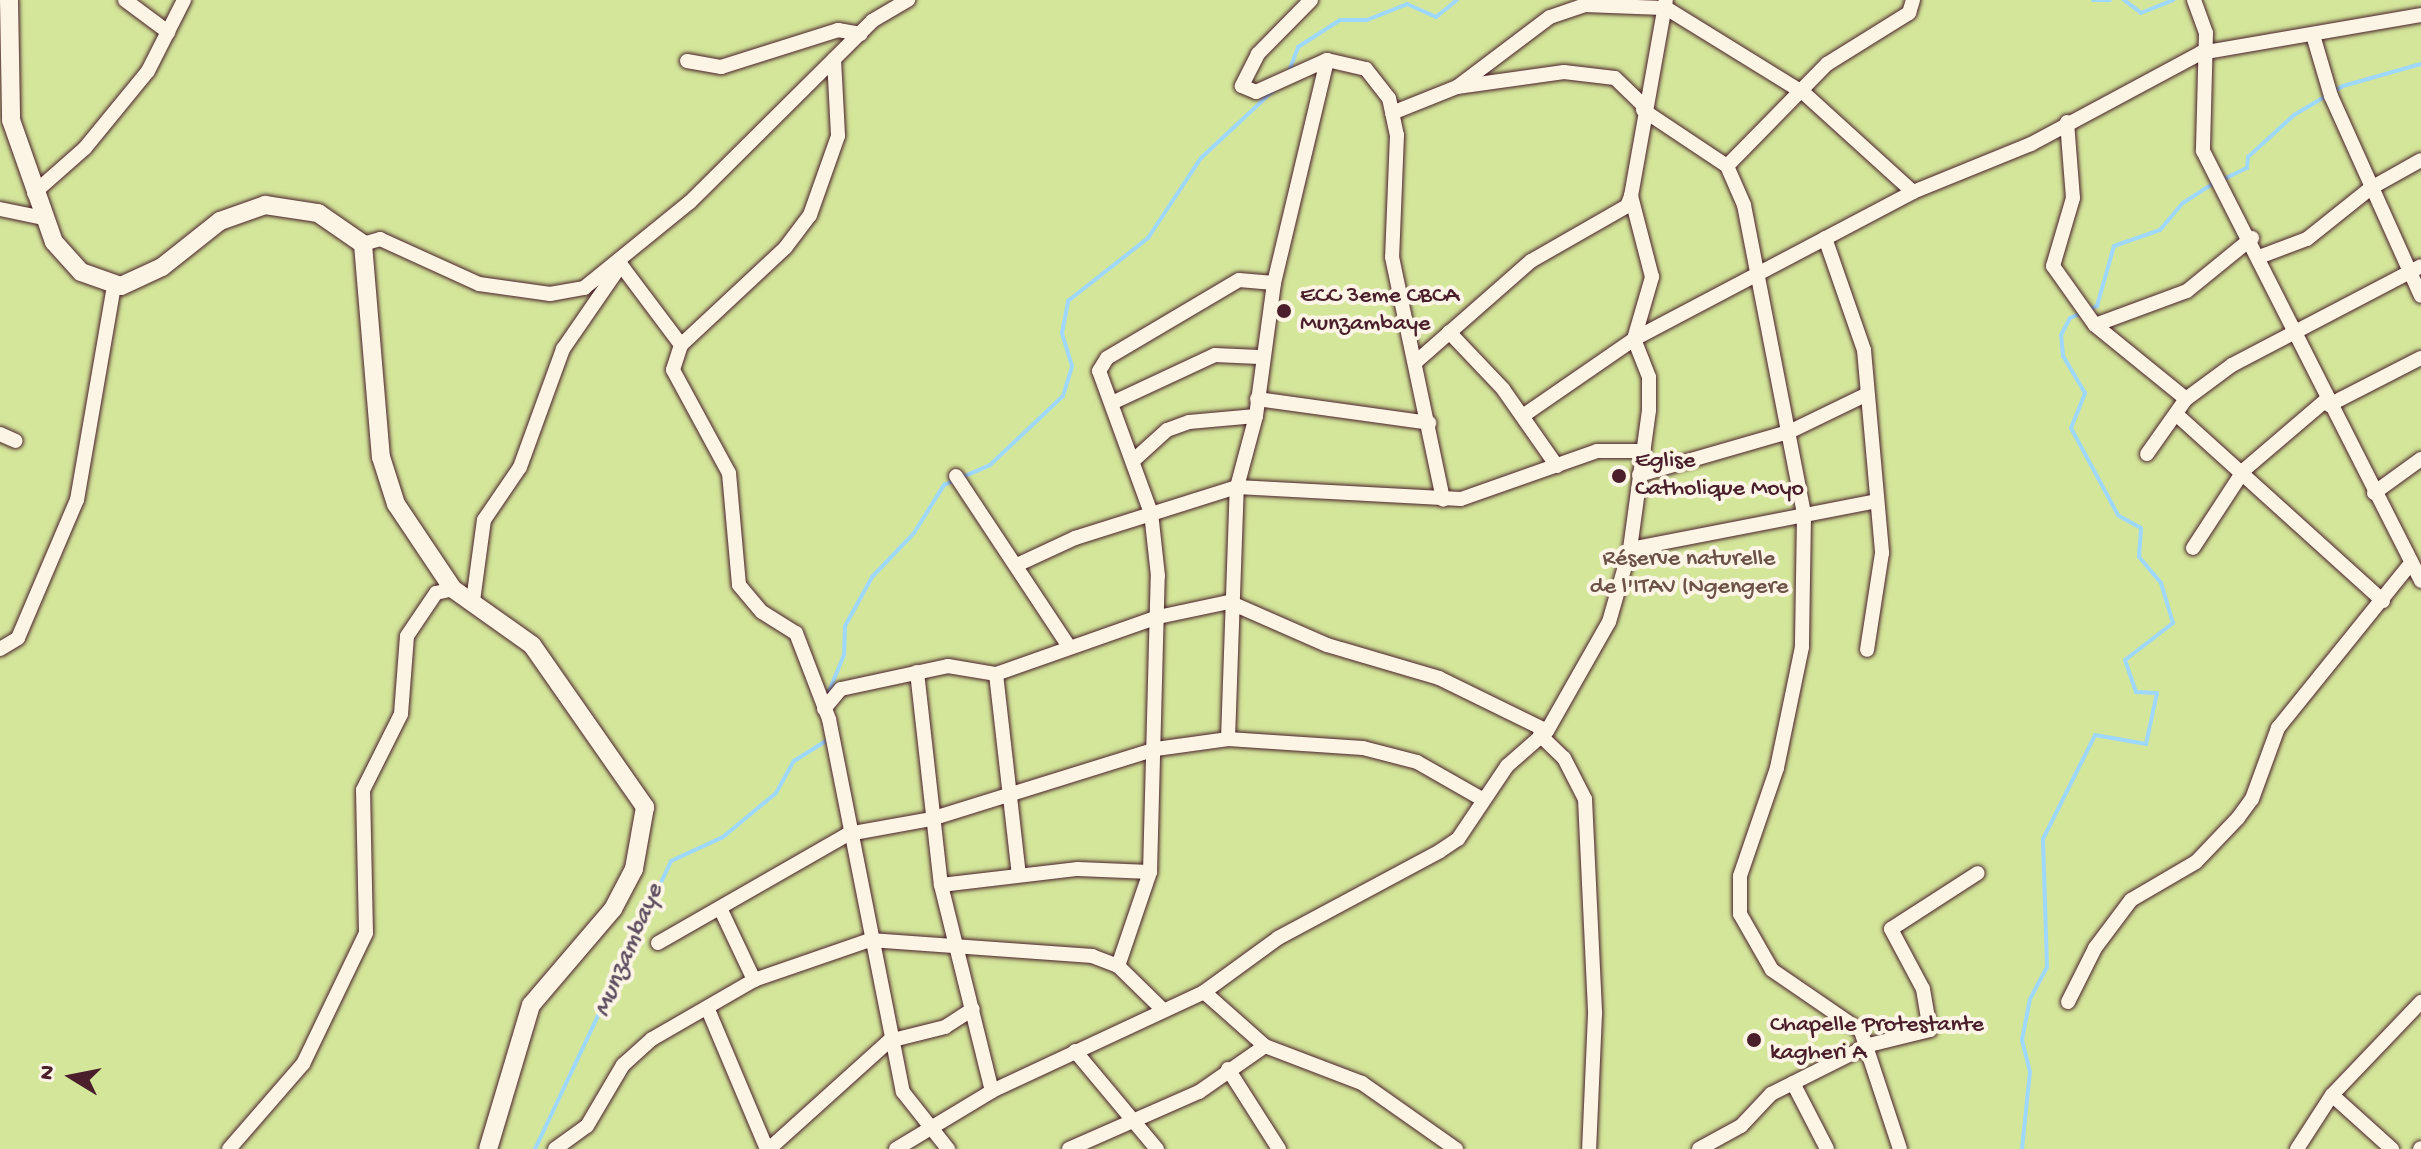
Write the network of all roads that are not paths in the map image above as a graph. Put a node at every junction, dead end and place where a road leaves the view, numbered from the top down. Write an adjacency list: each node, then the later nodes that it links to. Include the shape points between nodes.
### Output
1 (9, 0): 28 (street, via 10,109)
2 (125, 0): 12 (street)
3 (184, 0): 12 (street)
4 (889, 0): 11 (street)
5 (908, 0): 11 (street)
6 (1311, 0): 17 (street, via 1241,76 1242,86 1256,92)
7 (1913, 0): 20 (street, via 1909,13 1827,64)
8 (2194, 0): 15 (street, via 2206,33)
9 (1665, 5): 19 (street, via 1584,5 1550,17); 20 (street); 21 (street)
10 (2421, 15): 14 (street, via 2397,14)
11 (872, 21): 13 (street)
12 (168, 32): 28 (street, via 148,71 85,148)
13 (861, 34): 16 (street); 18 (street, via 838,30 721,67)
14 (2313, 35): 15 (street); 26 (street)
15 (2201, 53): 23 (street); 33 (street, via 2203,151)
16 (834, 59): 36 (street); 47 (street, via 838,136 810,215 785,248)
17 (1327, 60): 22 (street, via 1366,69); 40 (street)
18 (687, 61)
19 (1457, 87): 21 (street, via 1592,73 1615,78); 22 (street)
20 (1805, 94): 25 (street); 27 (street)
21 (1643, 107): 25 (street); 29 (street)
22 (1392, 113): 50 (street, via 1392,257)
23 (2067, 122): 27 (street); 43 (street, via 2073,198 2053,266)
24 (2421, 160): 26 (street)
25 (1727, 166): 39 (street, via 1753,233)
26 (2371, 188): 35 (street, via 2307,239); 38 (street)
27 (1913, 192): 32 (street)
28 (34, 193): 31 (street)
29 (1631, 196): 45 (street, via 1627,206 1531,261); 46 (street, via 1652,277)
30 (1, 210): 31 (street)
31 (44, 218): 41 (street, via 67,260)
32 (1825, 238): 39 (street); 51 (street, via 1858,327)
33 (2252, 238): 35 (street); 43 (street, via 2187,291)
34 (363, 244): 36 (street, via 380,239 442,272 520,292 584,288); 41 (street, via 346,225 318,213 265,205 220,221 162,267); 82 (street, via 386,481 416,541)
35 (2259, 257): 44 (street)
36 (621, 265): 47 (street); 83 (street, via 563,349 520,467 484,520)
37 (2421, 266): 38 (street)
38 (2407, 272): 42 (street); 44 (street)
39 (1758, 273): 46 (street); 60 (street)
40 (1274, 283): 48 (street); 54 (street, via 1239,280 1107,358 1099,371)
41 (114, 286): 88 (street, via 77,500 18,638)
42 (2421, 296)
43 (2095, 325): 53 (street)
44 (2293, 331): 53 (street); 55 (street)
45 (1449, 332): 50 (street); 57 (street)
46 (1636, 338): 57 (street); 63 (street, via 1649,377)
47 (681, 345): 92 (street, via 673,370 709,426 737,498 739,585 762,612 796,633)
48 (1259, 357): 52 (street); 54 (street, via 1215,355)
49 (2421, 358): 55 (street)
50 (1417, 361): 59 (street)
51 (1865, 395): 60 (street); 74 (street)
52 (1257, 399): 58 (street); 59 (street)
53 (2186, 399): 56 (street)
54 (1114, 402): 65 (street)
55 (2328, 402): 68 (street); 72 (street)
56 (2176, 414): 64 (street); 68 (street)
57 (1524, 415): 67 (street)
58 (1256, 416): 65 (street, via 1189,422 1167,430); 71 (street)
59 (1429, 423): 73 (street)
60 (1791, 431): 69 (street); 76 (street)
61 (0, 434): 62 (street)
62 (16, 441)
63 (1644, 451): 67 (street, via 1597,451); 69 (street)
64 (2147, 454)
65 (1135, 459): 75 (street)
66 (2421, 459): 72 (street)
67 (1557, 466): 73 (street, via 1489,495)
68 (2244, 470): 77 (street); 84 (street)
69 (1639, 475): 78 (street)
70 (956, 476): 79 (street)
71 (1237, 487): 73 (street); 75 (street); 85 (street)
72 (2374, 493): 80 (street)
73 (1443, 500)
74 (1876, 501): 76 (street); 89 (street, via 1881,591)
75 (1151, 513): 79 (street); 86 (street)
76 (1804, 515): 78 (street); 117 (street, via 1802,647 1777,768 1740,876 1740,914 1772,970 1848,1018)
77 (2193, 548)
78 (1630, 549): 93 (street, via 1609,622)
79 (1019, 564): 87 (street)
80 (2408, 567): 81 (street); 84 (street)
81 (2421, 581)
82 (453, 589): 83 (street); 126 (street, via 436,593 407,636 401,714 363,790 366,933 303,1064)
83 (473, 601): 127 (street, via 532,645 645,807 634,869 613,909 531,1005)
84 (2383, 601): 111 (street, via 2278,728 2238,818 2196,862 2131,900 2095,948)
85 (1229, 602): 86 (street); 93 (street, via 1327,645 1439,678); 94 (street)
86 (1158, 617): 87 (street); 95 (street)
87 (1069, 647): 91 (street)
88 (0, 649)
89 (1867, 650)
90 (917, 672): 91 (street, via 948,666); 92 (street, via 841,689); 98 (street, via 930,740)
91 (996, 674): 96 (street)
92 (827, 714): 99 (street)
93 (1544, 733): 97 (street); 136 (street, via 1585,799 1595,1014)
94 (1228, 739): 95 (street); 97 (street, via 1387,753)
95 (1156, 749): 96 (street); 100 (street)
96 (1014, 793): 98 (street); 102 (street)
97 (1482, 799): 110 (street, via 1458,839 1278,938)
98 (931, 819): 99 (street); 103 (street)
99 (848, 834): 104 (street); 105 (street)
100 (1150, 872): 102 (street); 108 (street)
101 (1978, 873): 117 (street, via 1891,929 1923,989 1930,1030)
102 (1019, 875): 103 (street)
103 (941, 885): 107 (street)
104 (720, 908): 106 (street); 109 (street)
105 (870, 940): 107 (street); 109 (street); 116 (street)
106 (658, 943)
107 (960, 947): 108 (street, via 1048,950); 113 (street)
108 (1118, 966): 114 (street)
109 (754, 980): 115 (street)
110 (1204, 992): 114 (street); 118 (street)
111 (2068, 1002)
112 (2419, 1008): 123 (street)
113 (973, 1009): 116 (street, via 945,1027); 122 (street)
114 (1162, 1009): 119 (street)
115 (709, 1012): 128 (street, via 637,1050 587,1126); 129 (street)
116 (889, 1041): 125 (street, via 903,1092); 129 (street)
117 (1869, 1045): 121 (street); 139 (street)
118 (1265, 1046): 120 (street); 135 (street, via 1362,1083)
119 (1075, 1051): 122 (street); 124 (street)
120 (1228, 1069): 124 (street, via 1199,1092); 134 (street)
121 (1793, 1083): 137 (street); 138 (street)
122 (992, 1091): 125 (street)
123 (2332, 1095): 140 (street); 141 (street)
124 (1136, 1119): 132 (street); 133 (street)
125 (924, 1127): 130 (street); 131 (street)
126 (229, 1149)
127 (488, 1149)
128 (555, 1149)
129 (768, 1149)
130 (896, 1149)
131 (948, 1149)
132 (1069, 1149)
133 (1157, 1149)
134 (1279, 1149)
135 (1456, 1149)
136 (1589, 1149)
137 (1699, 1149)
138 (1827, 1149)
139 (1900, 1149)
140 (2297, 1149)
141 (2392, 1149)

